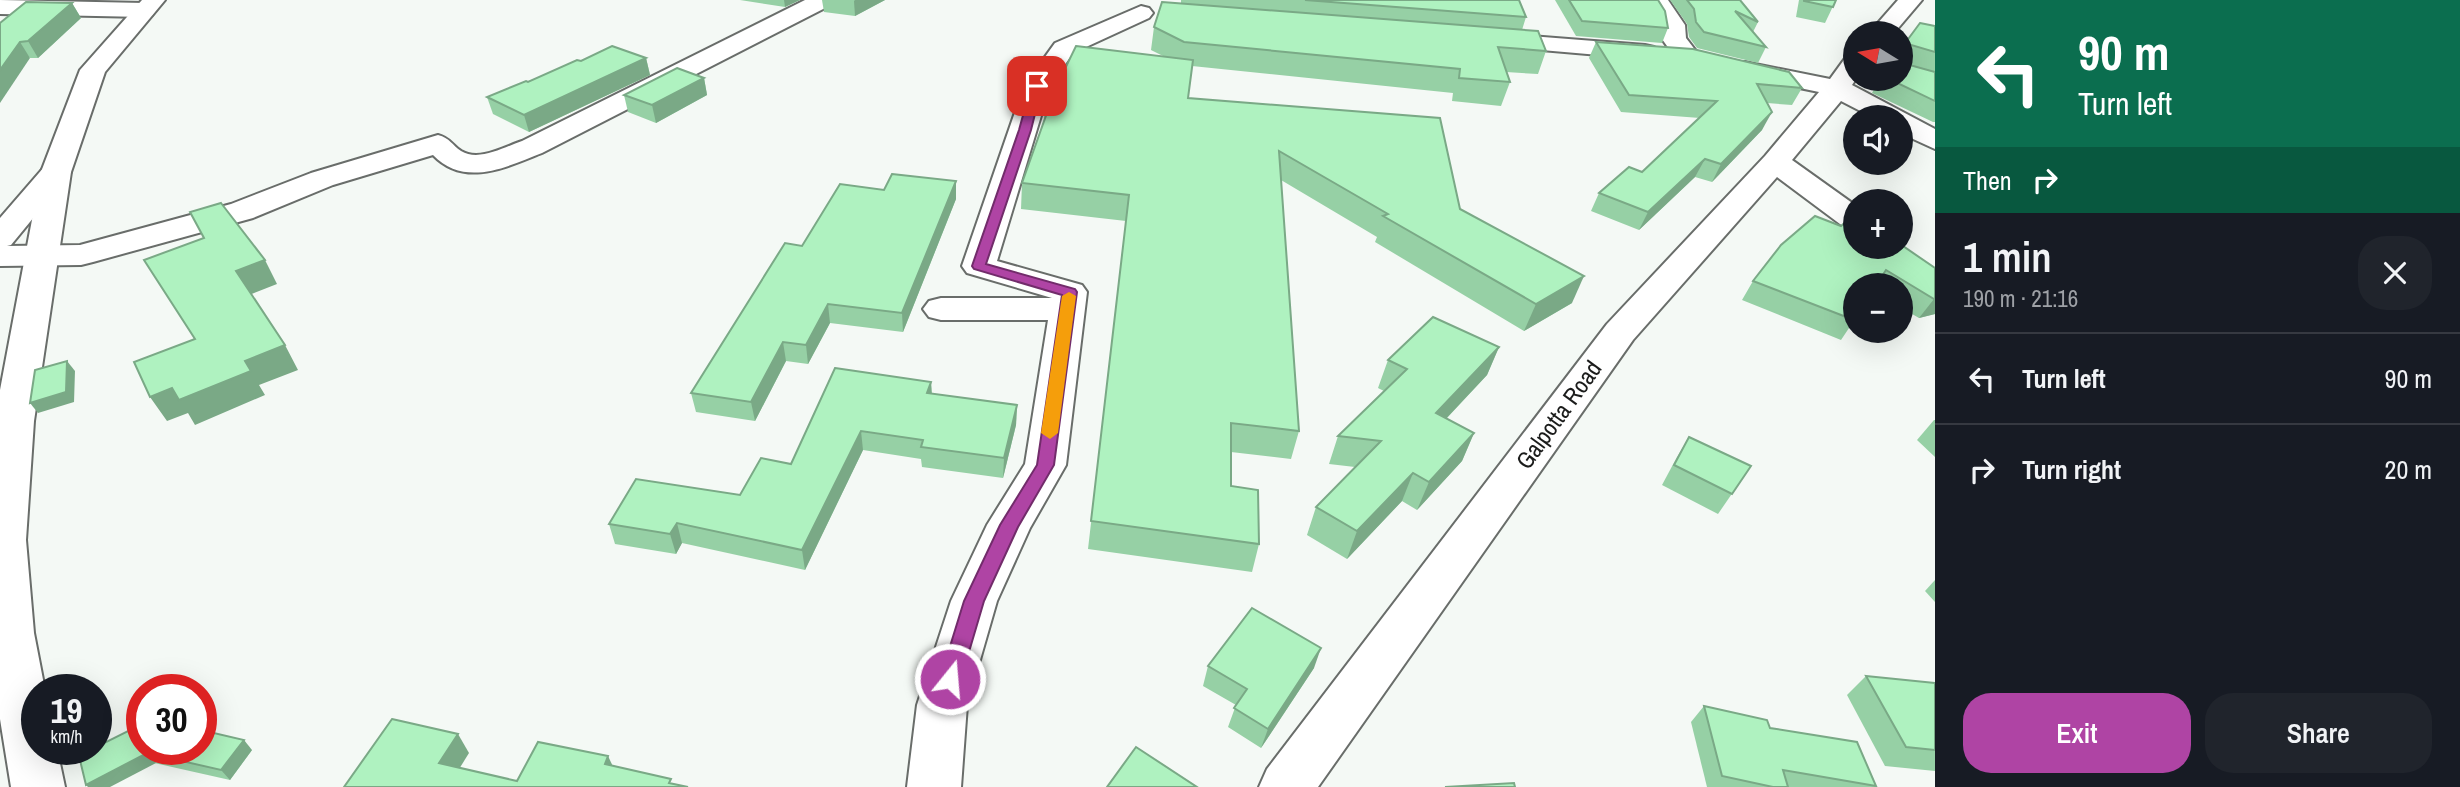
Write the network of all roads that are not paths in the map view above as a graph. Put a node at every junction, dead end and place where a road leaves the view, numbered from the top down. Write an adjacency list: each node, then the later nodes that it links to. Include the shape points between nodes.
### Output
1 (823, 0): 23 (street, via 589,120 484,164 453,159 438,144 323,179 242,211 80,256)
2 (1656, 0): 11 (street, via 1673,25 1675,39)
3 (1911, 0): 9 (street)
4 (1917, 0): 5 (street)
5 (1935, 4)
6 (149, 5): 7 (street); 19 (street, via 93,70)
7 (0, 7)
8 (1157, 11): 25 (street, via 1063,48 1037,86 979,266 1070,292)
9 (1892, 21)
10 (1471, 38): 11 (street)
11 (1706, 60): 12 (street, via 1785,80)
12 (1843, 75)
13 (1843, 79): 18 (street, Galpotta Road)
14 (1864, 91): 15 (street)
15 (1879, 105)
16 (1913, 129): 17 (street)
17 (1935, 140)
18 (1774, 162): 20 (street); 28 (street, Galpotta Road, via 1620,332)
19 (56, 172): 21 (street); 23 (street)
20 (1843, 211)
21 (0, 238)
22 (0, 256): 23 (street)
23 (43, 256): 26 (street, via 14,421 4,540 10,634)
24 (941, 309): 25 (street)
25 (1067, 309): 27 (street, via 1045,465 1009,525 974,601 942,705)
26 (38, 787)
27 (934, 787)
28 (1286, 787)

